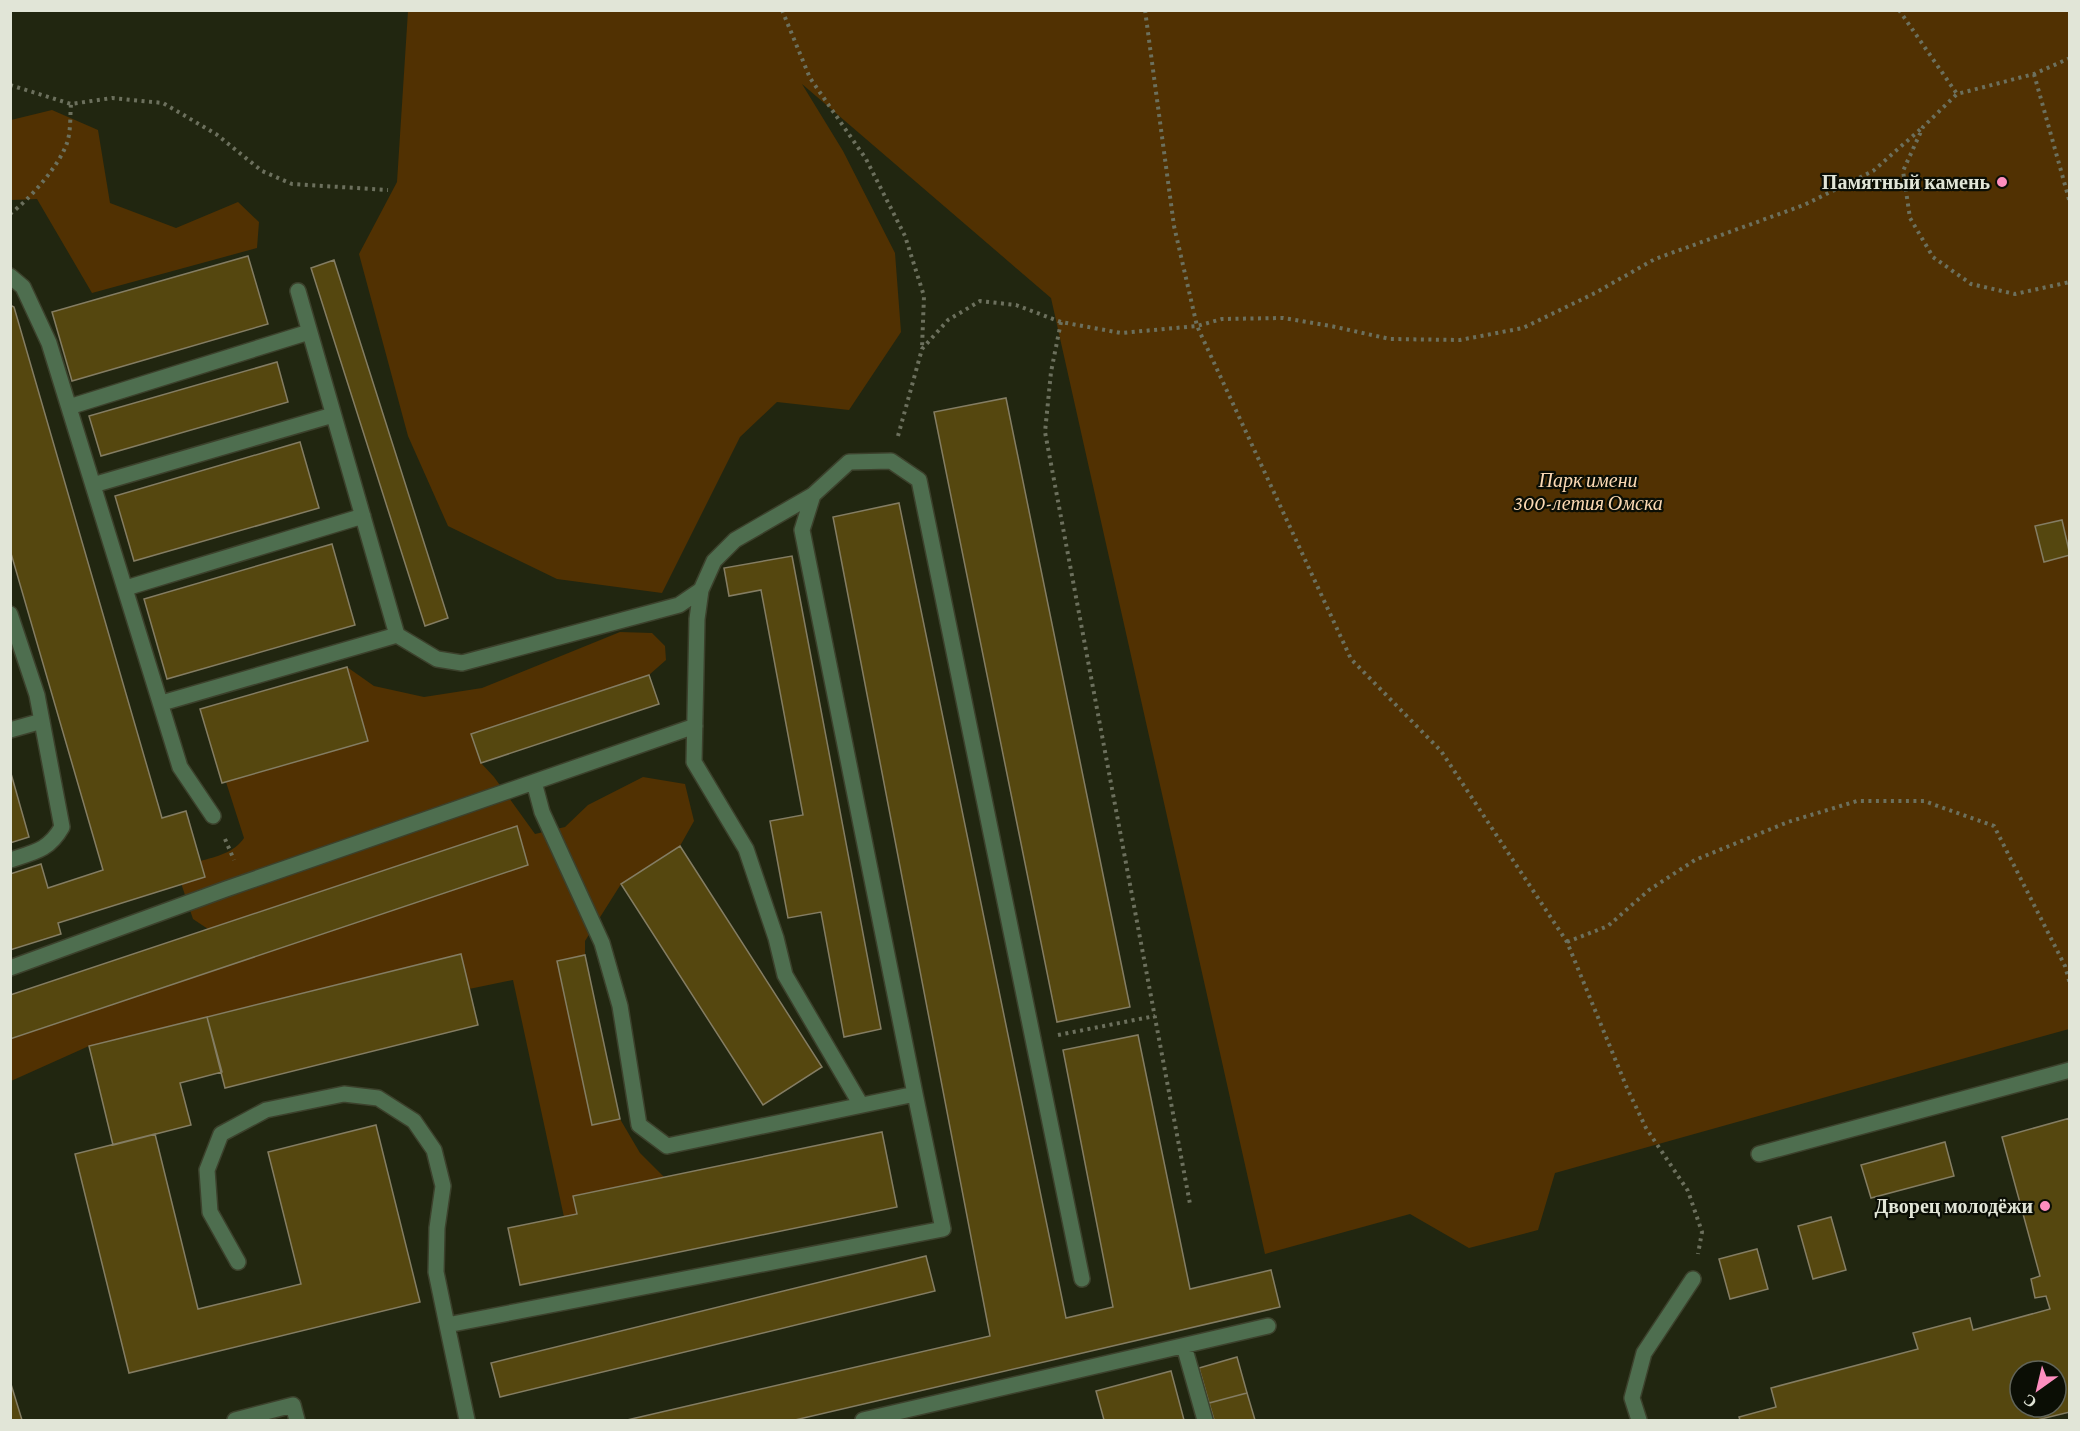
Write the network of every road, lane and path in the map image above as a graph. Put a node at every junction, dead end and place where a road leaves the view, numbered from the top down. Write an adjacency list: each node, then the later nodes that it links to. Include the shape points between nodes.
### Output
1 (782, 10): 19 (path, via 810,78 866,159 905,236 924,296)
2 (1145, 10): 17 (path, via 1174,226)
3 (1899, 10): 7 (path)
4 (2070, 58): 5 (path)
5 (2034, 74): 7 (path); 11 (path)
6 (10, 85): 8 (path)
7 (1957, 94): 9 (path)
8 (71, 104): 10 (path, via 112,98 163,103 216,134 262,171 292,184); 12 (path, via 67,142 53,169)
9 (1923, 127): 14 (path, via 1903,171 1910,218 1933,257 1971,284 2015,294); 17 (path, via 1873,171 1804,205 1655,259 1523,328 1460,340 1390,339 1282,318 1222,319)
10 (388, 190)
11 (2070, 203)
12 (10, 214)
13 (10, 276): 20 (lane, via 23,287 49,343)
14 (2070, 282)
15 (298, 291): 18 (lane)
16 (1061, 322): 17 (path, via 1121,333); 19 (path, via 1016,305 980,301 948,320); 41 (path, via 1045,432)
17 (1197, 326): 38 (path, via 1351,658 1441,751)
18 (309, 332): 20 (lane); 21 (lane)
19 (922, 349): 22 (path)
20 (69, 407): 23 (lane)
21 (333, 415): 23 (lane); 25 (lane)
22 (891, 461): 24 (lane, via 849,462); 42 (lane, via 919,480)
23 (93, 485): 26 (lane)
24 (813, 495): 27 (lane, via 735,540 714,561); 44 (lane, via 802,530)
25 (363, 516): 26 (lane); 29 (lane)
26 (126, 588): 30 (lane)
27 (701, 591): 29 (lane, via 679,605 462,663 437,659); 32 (lane)
28 (10, 614): 31 (lane)
29 (398, 635): 30 (lane)
30 (162, 703): 35 (lane, via 180,767)
31 (42, 721): 33 (lane); 36 (lane, via 62,827 54,842)
32 (695, 726): 34 (lane); 45 (lane, via 694,762 746,849 776,938 784,975)
33 (10, 730)
34 (534, 782): 37 (lane); 45 (lane, via 550,831 602,943 620,1006 639,1125 667,1146)
35 (213, 816): 37 (path)
36 (10, 860)
37 (242, 883): 39 (lane)
38 (1567, 942): 40 (path, via 1608,926 1649,890 1695,860 1788,822 1857,801 1924,801 1994,826 2065,966); 50 (path, via 1646,1128 1688,1191 1702,1232)
39 (10, 968)
40 (2070, 984)
41 (1155, 1016): 42 (path); 47 (path)
42 (1033, 1040): 49 (lane)
43 (2070, 1070): 46 (lane)
44 (915, 1094): 45 (lane); 51 (lane, via 944,1229)
45 (861, 1105)
46 (1759, 1154)
47 (1190, 1204)
48 (238, 1262): 51 (lane, via 210,1212 207,1170 221,1134 266,1110 344,1094 378,1098 414,1121 434,1150 443,1186 436,1272)
49 (1082, 1279)
50 (1693, 1279): 59 (lane, via 1644,1353 1632,1398)
51 (447, 1325): 56 (lane)
52 (1268, 1326): 53 (lane)
53 (1184, 1346): 57 (lane); 58 (lane)
54 (235, 1420): 55 (lane, via 293,1406)
55 (297, 1420)
56 (467, 1420)
57 (863, 1420)
58 (1205, 1420)
59 (1639, 1420)

